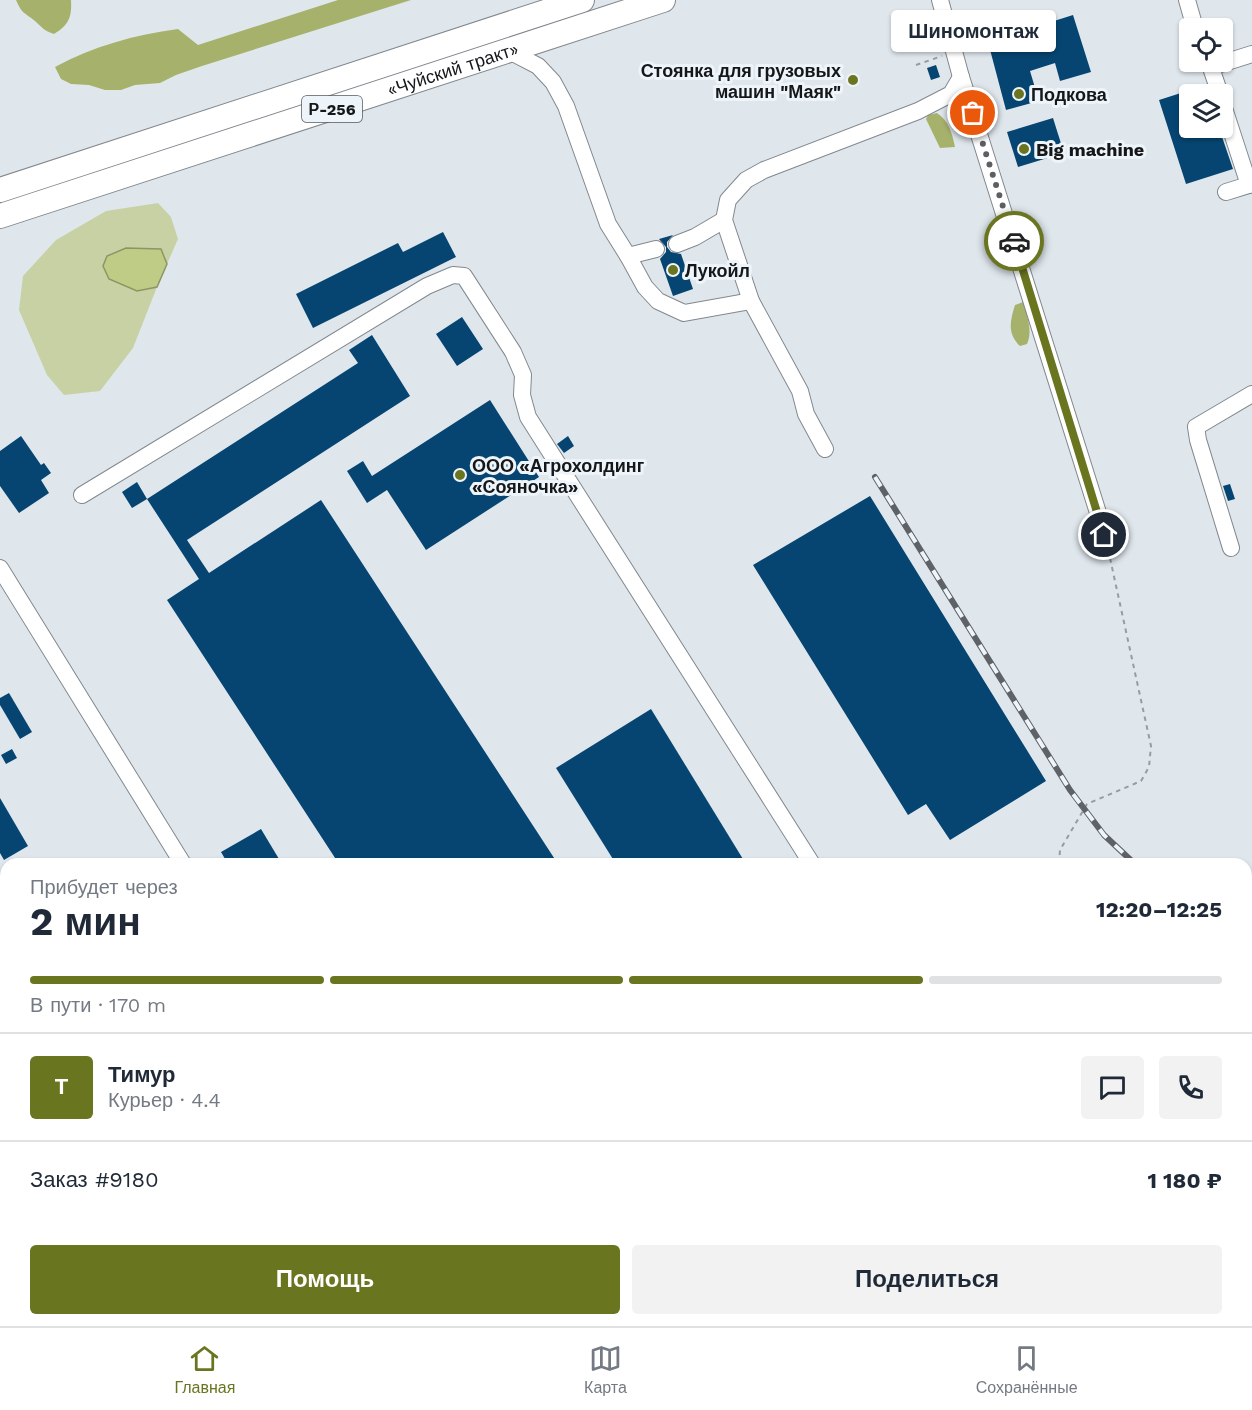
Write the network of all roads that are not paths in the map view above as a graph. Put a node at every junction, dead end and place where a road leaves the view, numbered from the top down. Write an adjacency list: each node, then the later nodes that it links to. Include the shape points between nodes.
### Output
1 (582, 0): 12 (highway, «Чуйский тракт» / Р-256)
2 (663, 0): 6 (highway, «Чуйский тракт» / Р-256)
3 (940, 0): 9 (lane)
4 (1186, 0): 5 (lane)
5 (1192, 18)
6 (509, 51): 14 (highway, «Чуйский тракт» / Р-256); 18 (lane, via 538,66 562,98 608,224)
7 (1252, 54): 8 (lane)
8 (1233, 59)
9 (961, 76): 15 (lane, via 951,94 918,111 746,180 728,200); 23 (lane)
10 (1233, 134): 11 (lane)
11 (1250, 184): 13 (lane)
12 (0, 190)
13 (1226, 192)
14 (0, 216)
15 (724, 220): 16 (lane); 19 (lane)
16 (678, 244)
17 (656, 249): 18 (lane)
18 (628, 256): 19 (lane, via 645,287 658,301 684,313)
19 (751, 301): 21 (lane, via 800,391)
20 (1252, 394): 24 (lane, via 1196,428)
21 (825, 449)
22 (82, 495): 27 (lane, via 427,286 453,275 464,276 513,351 523,375 522,395 528,417)
23 (1104, 535)
24 (1231, 548)
25 (0, 568): 26 (lane)
26 (179, 858)
27 (808, 858)

